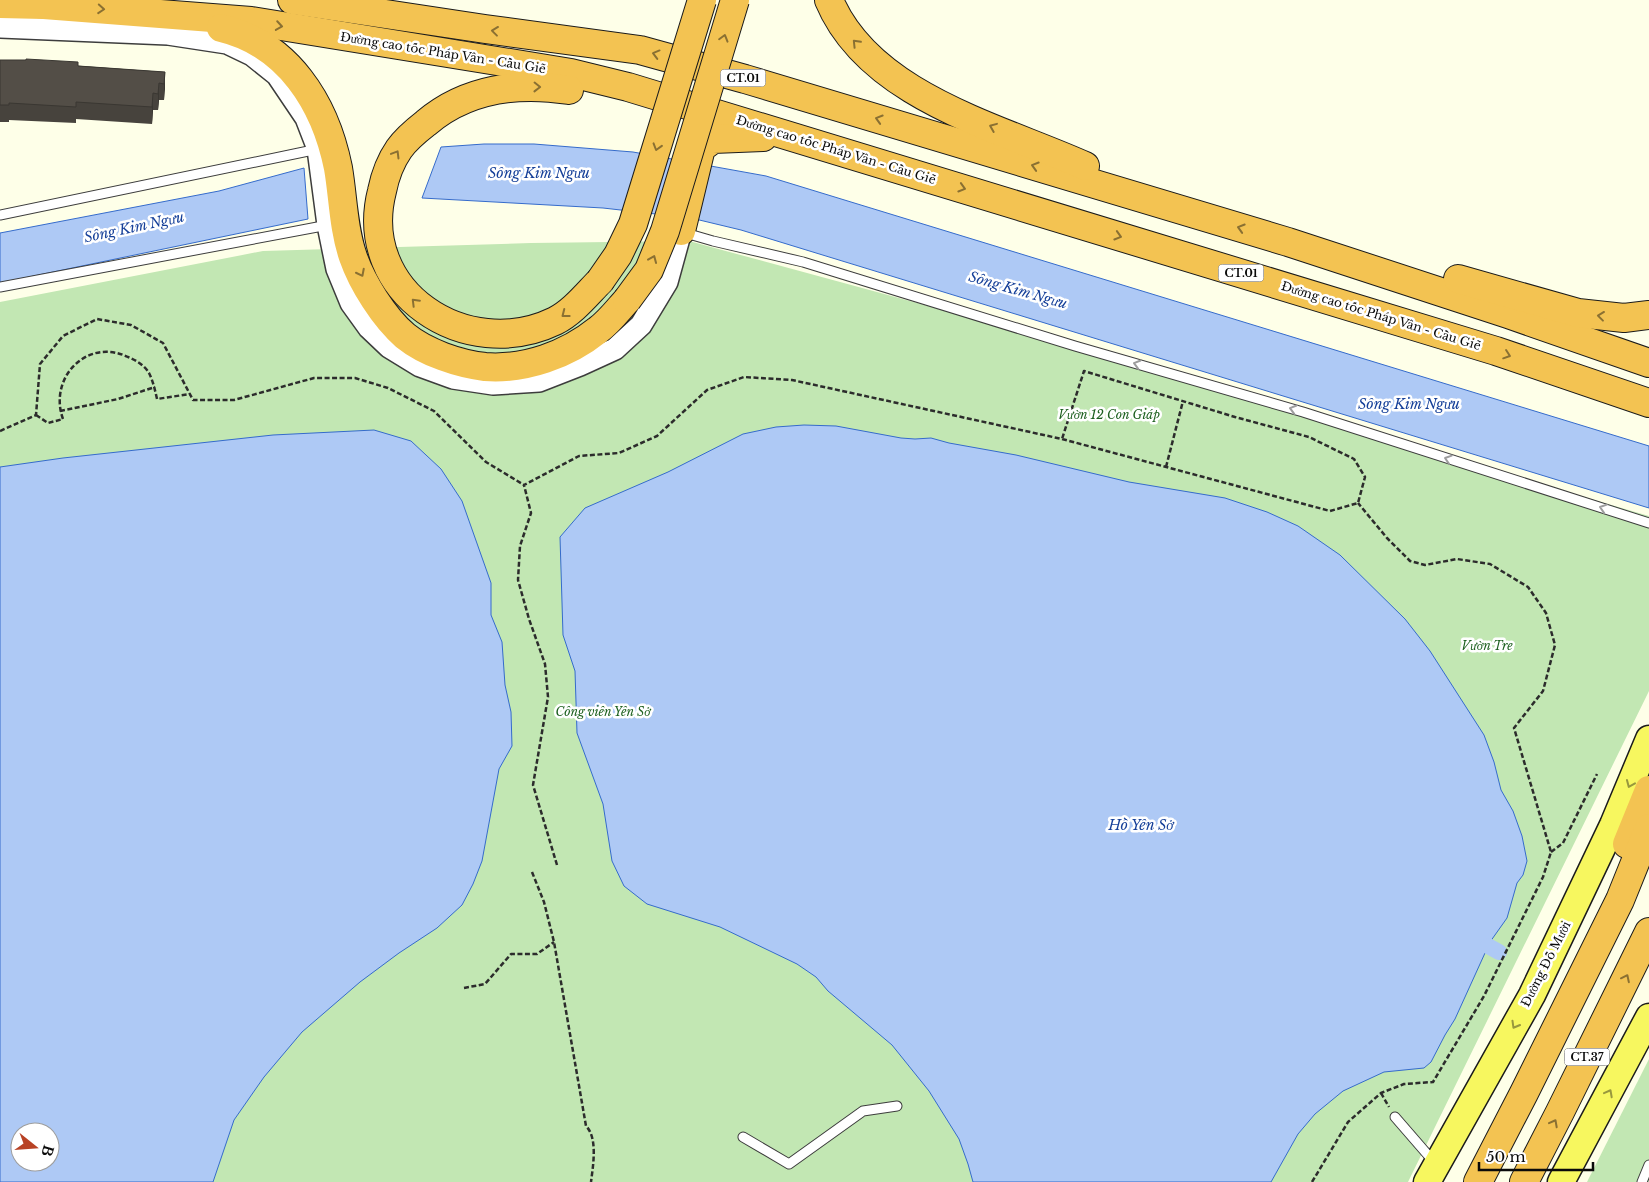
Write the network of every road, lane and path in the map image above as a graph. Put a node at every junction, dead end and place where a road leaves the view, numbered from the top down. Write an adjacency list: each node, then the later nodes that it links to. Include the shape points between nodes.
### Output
1 (292, 0): 11 (highway, CT.01, one-way to 1, via 640,50)
2 (702, 0): 8 (highway, one-way to 8, bridge, via 633,224 618,255 580,302 556,320 532,329 501,335 475,332 446,323 420,308 390,270 378,232 379,202 386,171 399,148 438,112 480,94 508,87 580,91 649,108 728,130)
3 (735, 0): 6 (highway, one-way to 3, bridge, via 248,37 286,62 324,121 338,168 353,258 384,313 406,336 435,353 469,365 503,368 539,362 568,350 598,330 627,300 649,270 665,231)
4 (829, 0): 11 (highway, one-way to 4, via 971,118 899,82 849,36)
5 (0, 4): 6 (highway, Đường cao tốc Pháp Vân - Cầu Giẽ / CT.01, one-way to 6)
6 (161, 14): 10 (highway, Đường cao tốc Pháp Vân - Cầu Giẽ / CT.01, one-way to 10, via 251,21 571,73)
7 (0, 27): 9 (street, via 168,34 227,43 252,55 277,74 306,118)
8 (763, 136): 10 (highway); 14 (highway, via 713,139 701,148)
9 (318, 149): 12 (lane); 13 (street)
10 (832, 149): 22 (highway, Đường cao tốc Pháp Vân - Cầu Giẽ / CT.01, one-way to 22, via 1496,351)
11 (1182, 210): 15 (highway, CT.01, one-way to 11)
12 (0, 215)
13 (328, 225): 14 (street, via 337,269 350,303 369,328 420,366 454,378 493,384 538,380 615,349 641,325 667,282); 16 (lane)
14 (682, 226): 30 (lane, one-way to 14, via 1303,412 803,262 713,241)
15 (1288, 242): 17 (highway, one-way to 15, via 1624,318 1578,313 1464,281); 18 (highway, CT.01)
16 (0, 287)
17 (1649, 315)
18 (1649, 363)
19 (155, 387): 20 (path, via 157,399); 23 (path, via 118,399); 23 (path, via 148,372 136,360 121,353 88,355 64,377 59,393)
20 (190, 394): 24 (path, via 163,343 131,324 98,319 63,336 40,364); 28 (path, via 193,400 234,400 314,378 355,378 388,388 434,411 486,462)
21 (1183, 401): 26 (path, via 1084,371); 27 (path); 29 (path, via 1309,437 1354,458 1365,477)
22 (1649, 403)
23 (60, 411): 24 (path, via 63,419 48,424)
24 (36, 415): 25 (path)
25 (0, 431)
26 (1062, 439): 27 (path); 28 (path, via 792,380 744,377 707,390 657,436 619,453 579,456)
27 (1166, 467): 29 (path, via 1330,511)
28 (524, 484): 36 (path, via 531,513 520,546 518,580 545,664 548,697 532,785)
29 (1358, 503): 35 (path, via 1410,560 1425,565 1458,558 1490,564 1528,587 1546,613 1555,645 1543,692 1514,728)
30 (1649, 523)
31 (1649, 738): 48 (main road, Đường Đỗ Mười, one-way to 48, via 1613,826 1532,995)
32 (1597, 774): 35 (path, via 1563,843)
33 (1649, 790): 42 (highway, via 1570,981)
34 (1649, 828): 42 (highway, CT.37, via 1620,900)
35 (1551, 852): 43 (path, via 1543,877 1484,996 1433,1082 1404,1084)
36 (557, 865)
37 (532, 872): 39 (path)
38 (1649, 932): 52 (highway, CT.37, one-way to 38)
39 (554, 942): 40 (path, via 537,954 511,954 484,984); 50 (path, via 586,1126 591,1131 594,1160)
40 (464, 988)
41 (1649, 1017): 53 (main road, one-way to 41)
42 (1556, 1029): 49 (highway, CT.37)
43 (1381, 1093): 45 (path); 51 (path, via 1348,1122)
44 (897, 1106): 46 (lane, via 863,1110 789,1164)
45 (1395, 1117): 48 (lane)
46 (743, 1137)
47 (1649, 1165): 54 (lane)
48 (1431, 1173)
49 (1483, 1173)
50 (591, 1182)
51 (1312, 1182)
52 (1524, 1182)
53 (1561, 1182)
54 (1642, 1182)

